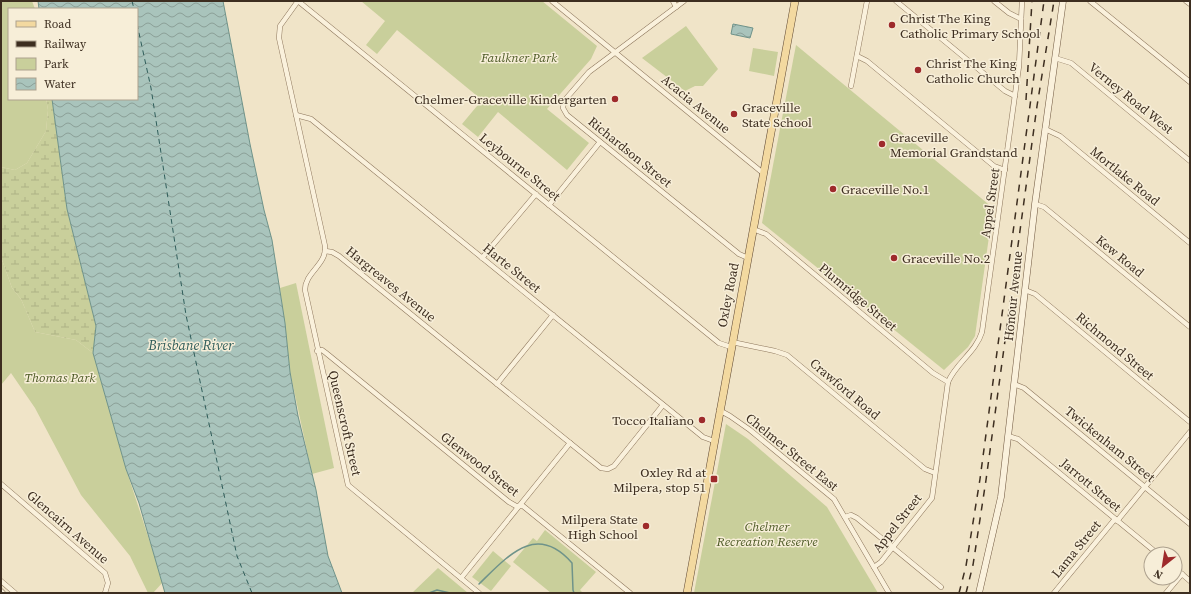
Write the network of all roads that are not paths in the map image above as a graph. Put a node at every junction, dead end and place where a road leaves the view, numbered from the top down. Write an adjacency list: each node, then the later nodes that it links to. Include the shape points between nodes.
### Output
1 (298, 1): 22 (street, Hargreaves Avenue, via 278,32); 28 (street, Leybourne Street)
2 (552, 1): 16 (street, Acacia Avenue)
3 (673, 1): 14 (street)
4 (684, 1): 14 (street)
5 (795, 1): 27 (main road, Oxley Road)
6 (867, 1): 17 (street)
7 (896, 1): 21 (street, via 1005,91)
8 (994, 1): 15 (street)
9 (1022, 1): 15 (street, Appel Street)
10 (1063, 1): 18 (main road, Honour Avenue)
11 (1090, 1): 19 (street)
12 (1186, 1): 13 (street)
13 (1190, 4)
14 (676, 7): 16 (street)
15 (1021, 19): 21 (street, Appel Street)
16 (616, 52): 24 (street, Richardson Street, via 589,72 564,103 566,113); 27 (street, Acacia Avenue)
17 (857, 56): 20 (street); 26 (street, via 867,61 994,166)
18 (1055, 58): 23 (main road, Honour Avenue); 25 (street, Verney Road West, via 1071,63)
19 (1190, 82)
20 (851, 86)
21 (1015, 96): 26 (street, Appel Street)
22 (296, 115): 33 (street, Hargreaves Avenue); 34 (street, Harte Street, via 311,119)
23 (1045, 129): 29 (main road, Honour Avenue); 32 (street, Mortlake Road, via 1060,136)
24 (600, 142): 30 (street); 35 (street, Richardson Street, via 739,254)
25 (1190, 161)
26 (1005, 170): 41 (street, Appel Street, via 982,332)
27 (762, 172): 31 (main road, Oxley Road)
28 (536, 194): 30 (street, Leybourne Street); 34 (street)
29 (1035, 204): 36 (main road, Honour Avenue); 38 (street, Kew Road, via 1044,207)
30 (549, 205): 39 (street, Leybourne Street, via 719,343)
31 (753, 229): 35 (main road, Oxley Road); 41 (street, Plumridge Street, via 766,234 933,373)
32 (1190, 243)
33 (325, 251): 40 (street, Queenscroft Street, via 323,261 305,287); 42 (street, Hargreaves Avenue, via 339,256)
34 (482, 258): 37 (street, Harte Street)
35 (748, 258): 39 (main road, Oxley Road)
36 (1025, 290): 43 (main road, Honour Avenue); 46 (street, Richmond Street, via 1035,294)
37 (553, 316): 42 (street); 44 (street, Harte Street)
38 (1190, 327)
39 (731, 345): 45 (main road, Oxley Road); 51 (street, Crawford Road, via 784,353 925,470)
40 (318, 351): 54 (street, Glenwood Street, via 326,353 509,502); 61 (street, Queenscroft Street, via 348,485)
41 (948, 382): 51 (street, Appel Street)
42 (498, 384): 50 (street, Hargreaves Avenue)
43 (1014, 384): 48 (main road, Honour Avenue); 53 (street, Twickenham Street, via 1024,388)
44 (663, 405): 49 (street, Harte Street, via 705,439); 50 (street, Hargreaves Avenue, via 608,470 598,467)
45 (719, 410): 49 (main road, Oxley Road); 55 (street, Chelmer Street East, via 746,427 832,498)
46 (1190, 422)
47 (1190, 432): 53 (street, Lama Street)
48 (1008, 436): 56 (street, Jarrott Street, via 1018,439); 72 (main road, Honour Avenue, via 996,526)
49 (714, 441): 70 (main road, Oxley Road)
50 (570, 443): 54 (street)
51 (935, 473): 59 (street, Appel Street, via 930,501)
52 (1, 484): 67 (street, Glencairn Avenue, via 105,573 108,584)
53 (1145, 487): 56 (street, Lama Street); 57 (street, Twickenham Street)
54 (520, 506): 61 (street); 69 (street, Glenwood Street, via 524,506)
55 (845, 517): 59 (street, via 850,514 854,516); 60 (street, Chelmer Street East)
56 (1116, 520): 58 (street, Jarrott Street); 73 (street, Lama Street)
57 (1190, 524)
58 (1148, 546)
59 (893, 547): 60 (street, Appel Street); 63 (street)
60 (874, 567): 71 (street, Chelmer Street East)
61 (461, 578): 68 (street, Queenscroft Street)
62 (1, 581): 66 (street)
63 (941, 587)
64 (1, 591): 65 (street)
65 (3, 593)
66 (15, 593)
67 (105, 593)
68 (479, 593)
69 (630, 593)
70 (687, 593)
71 (889, 593)
72 (979, 593)
73 (1054, 593)

